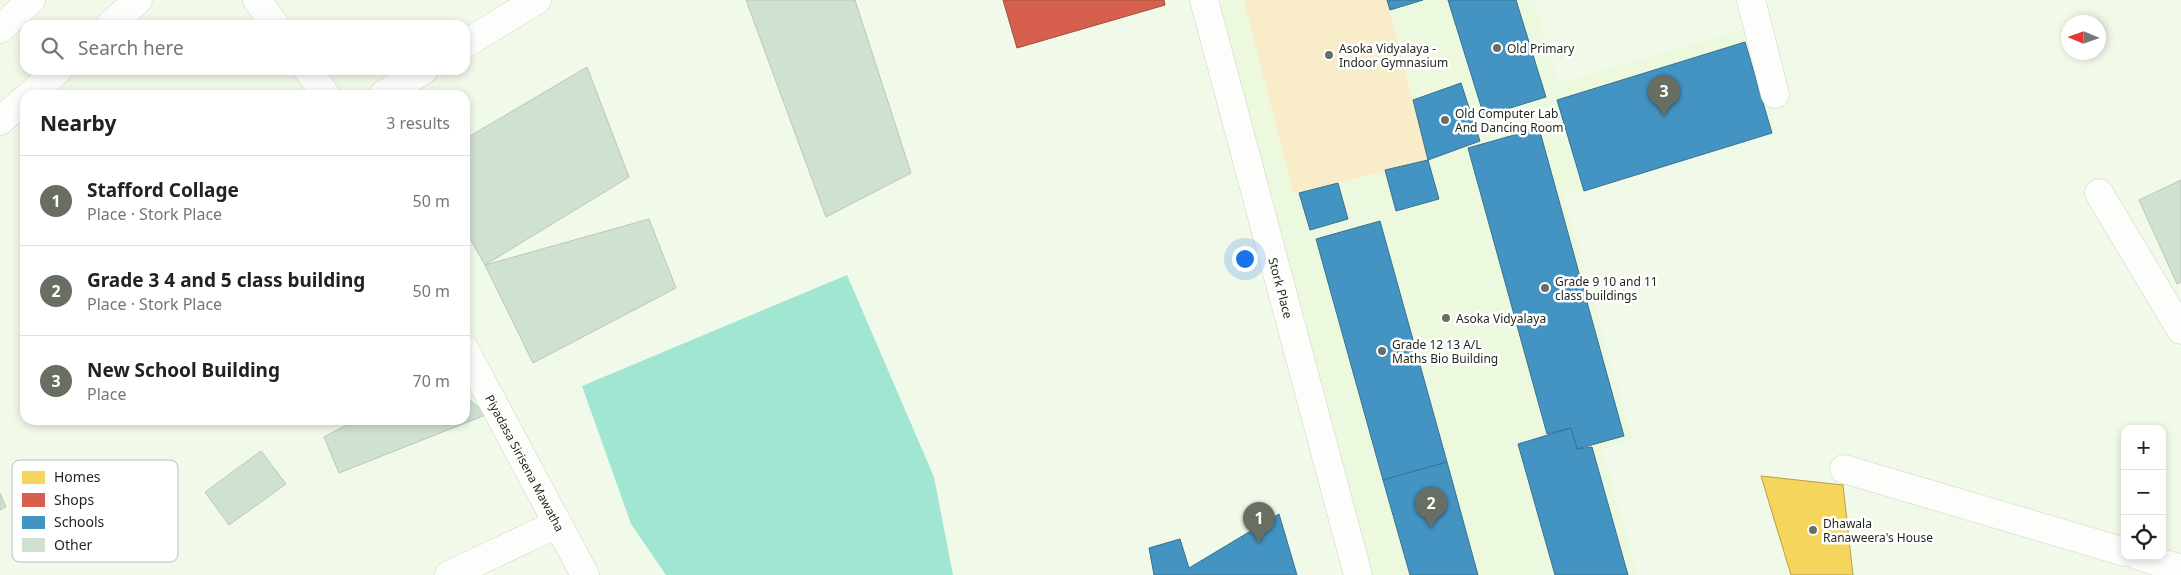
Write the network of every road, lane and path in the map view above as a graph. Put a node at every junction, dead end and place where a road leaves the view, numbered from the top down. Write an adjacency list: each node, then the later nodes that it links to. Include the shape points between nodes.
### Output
1 (31, 0): 9 (street)
2 (138, 0): 7 (street)
3 (257, 0): 8 (street)
4 (537, 0): 10 (street)
5 (1204, 0): 30 (street, Stork Place)
6 (1751, 0): 17 (street)
7 (116, 20)
8 (271, 20)
9 (0, 28)
10 (470, 41)
11 (52, 75): 14 (street)
12 (312, 75): 15 (street)
13 (416, 75): 16 (street)
14 (36, 90)
15 (322, 90)
16 (391, 90)
17 (1775, 94)
18 (20, 103): 19 (street)
19 (0, 121)
20 (2099, 193): 21 (street)
21 (2181, 330)
22 (470, 359): 24 (street, Piyadasa Sirisena Mawatha)
23 (1844, 468): 25 (street)
24 (557, 524): 28 (street); 29 (street, Piyadasa Sirisena Mawatha)
25 (2121, 551)
26 (2152, 560): 27 (street)
27 (2181, 569)
28 (449, 575)
29 (585, 575)
30 (1358, 575)

